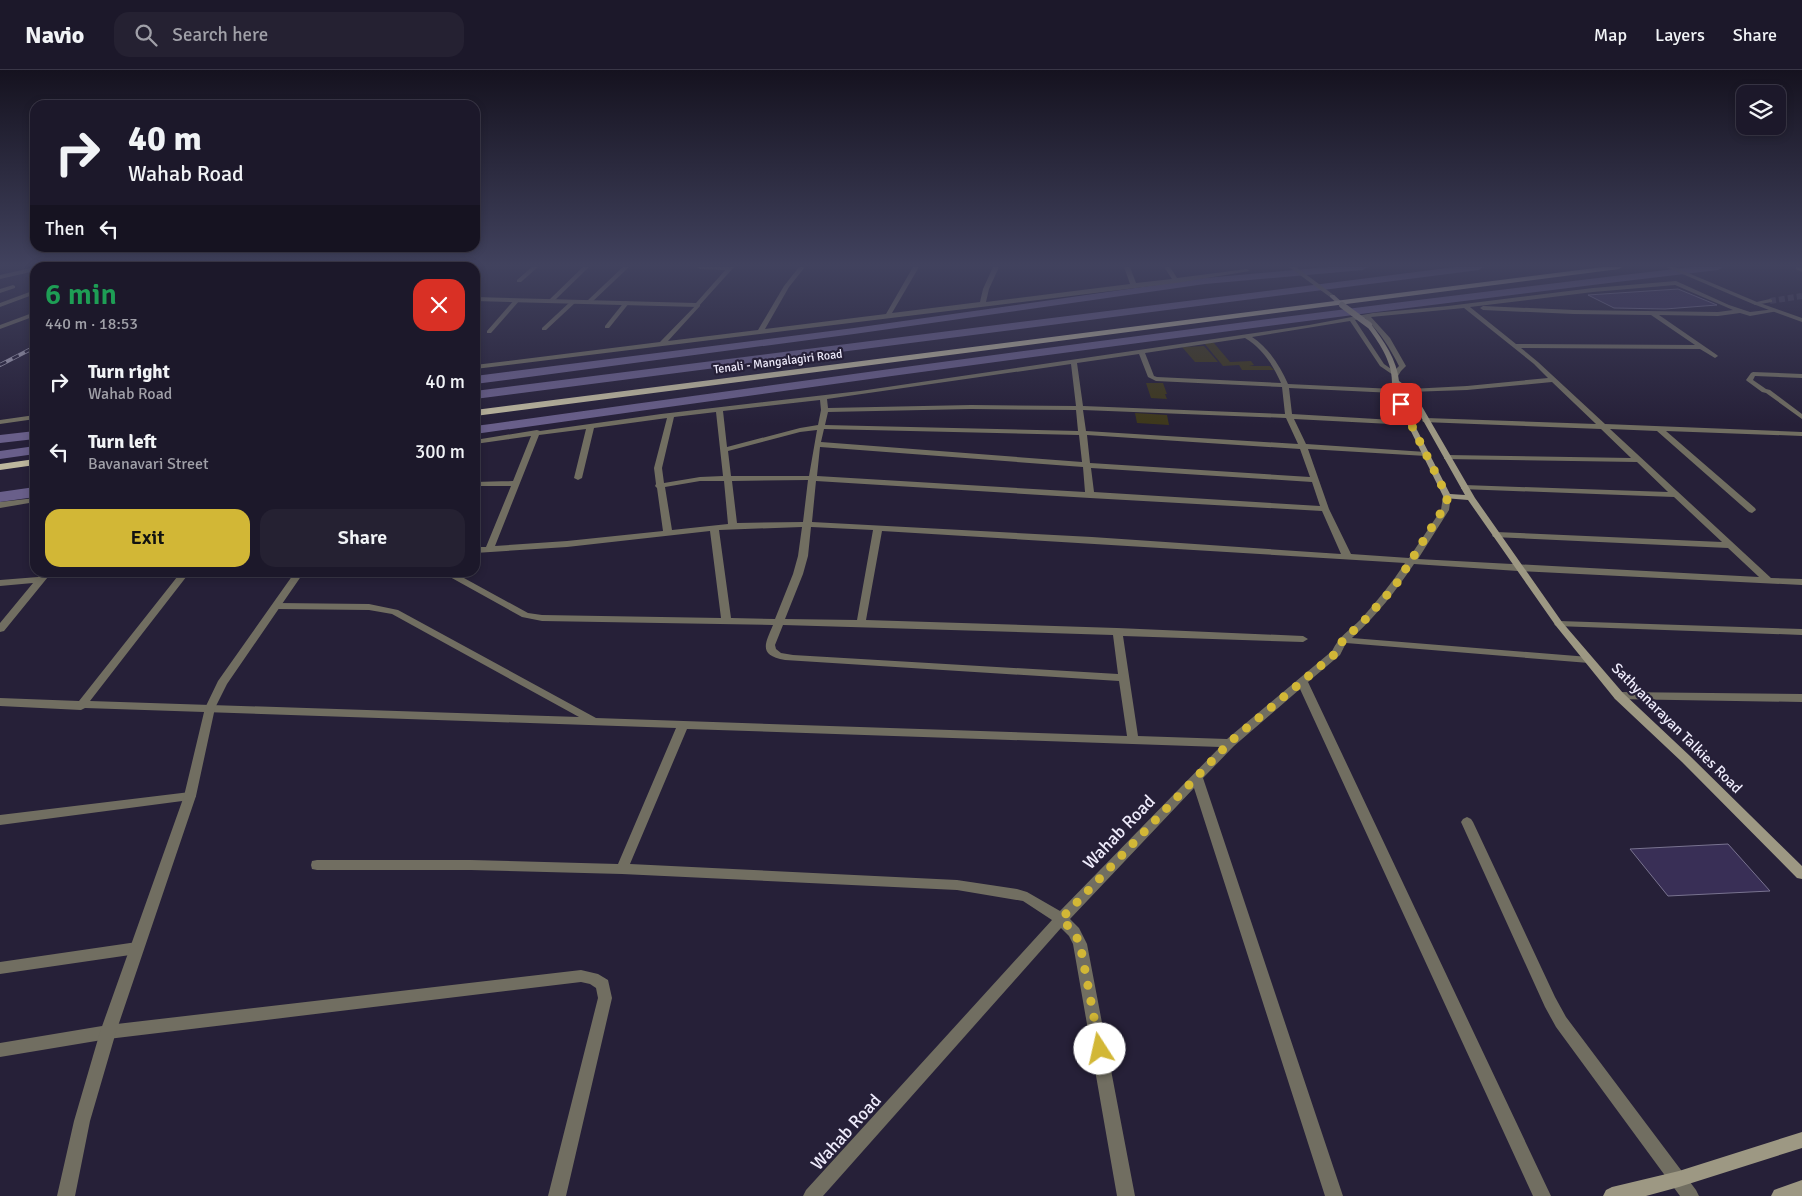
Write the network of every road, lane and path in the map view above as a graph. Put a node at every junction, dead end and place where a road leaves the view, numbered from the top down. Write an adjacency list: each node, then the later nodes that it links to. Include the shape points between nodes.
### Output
1 (20, 320): 15 (street)
2 (500, 320): 18 (street)
3 (554, 320): 17 (street)
4 (614, 320): 16 (street)
5 (685, 320): 21 (street)
6 (767, 320): 19 (street)
7 (854, 320): 19 (street)
8 (1169, 320): 34 (main road)
9 (1187, 320): 38 (main road, Tenali - Mangalagiri Road, via 899,360)
10 (1352, 320): 20 (street); 30 (street)
11 (1362, 320): 30 (main road, bridge, via 1381,340)
12 (1370, 320): 30 (street, via 1380,329 1403,366 1398,370)
13 (1482, 320): 22 (street)
14 (1663, 320): 23 (street)
15 (0, 327)
16 (608, 327)
17 (544, 329)
18 (489, 332)
19 (760, 332): 21 (street)
20 (1246, 336): 24 (street); 31 (street, via 1276,364)
21 (661, 345): 27 (street)
22 (1515, 346): 23 (street); 29 (street)
23 (1703, 347): 25 (street)
24 (1141, 351): 26 (street); 31 (street, via 1151,377 1156,379)
25 (1716, 356)
26 (1074, 362): 33 (street); 35 (street)
27 (480, 366)
28 (1802, 376): 41 (street, via 1753,374 1749,380)
29 (1553, 380): 32 (street); 47 (street)
30 (1396, 383): 31 (street); 32 (main road); 45 (main road)
31 (1285, 385): 40 (street)
32 (1410, 391): 43 (main road, Sathyanarayan Talkies Road)
33 (823, 397): 36 (street); 37 (street)
34 (480, 404)
35 (1080, 408): 37 (street); 40 (street); 51 (street)
36 (719, 409): 39 (street); 58 (street)
37 (825, 410): 48 (street)
38 (480, 412)
39 (671, 415): 46 (street); 73 (street, via 658,468)
40 (1289, 416): 45 (street); 57 (street)
41 (1802, 417)
42 (30, 418): 44 (street)
43 (1426, 420): 47 (street); 60 (main road, Sathyanarayan Talkies Road)
44 (0, 422)
45 (1410, 423): 59 (main road)
46 (591, 425): 50 (street); 67 (street)
47 (1602, 426): 49 (street); 61 (street)
48 (821, 427): 51 (street); 56 (street); 58 (street)
49 (1658, 428): 52 (street); 82 (street)
50 (537, 432): 55 (street); 71 (street)
51 (1083, 433): 57 (street); 63 (street)
52 (1792, 433): 53 (street); 54 (street)
53 (1802, 434)
54 (1802, 439)
55 (480, 441)
56 (817, 444): 63 (street); 68 (street)
57 (1304, 448): 59 (street); 70 (street)
58 (724, 450): 69 (street)
59 (1426, 454): 76 (main road)
60 (1447, 457): 61 (street); 74 (main road, Sathyanarayan Talkies Road)
61 (1639, 460): 77 (street)
62 (30, 463): 64 (main road)
63 (1087, 465): 70 (street); 75 (street)
64 (0, 467)
65 (30, 472): 66 (main road)
66 (0, 475)
67 (578, 478)
68 (814, 478): 69 (street); 75 (street); 83 (street)
69 (728, 479): 73 (street, via 700,479); 84 (street)
70 (1315, 480): 81 (street)
71 (516, 483): 72 (street); 90 (street)
72 (480, 484)
73 (659, 486): 87 (street)
74 (1464, 487): 77 (street); 78 (main road, Sathyanarayan Talkies Road)
75 (1090, 496): 81 (street)
76 (1447, 496): 78 (main road); 93 (street, Wahab Road, via 1445,510)
77 (1678, 496): 89 (street)
78 (1470, 498): 88 (main road, Sathyanarayan Talkies Road)
79 (30, 501): 80 (street)
80 (0, 505)
81 (1325, 509): 92 (street)
82 (1752, 510)
83 (807, 524): 84 (street); 86 (street); 105 (street, via 801,566)
84 (733, 526): 85 (street)
85 (714, 528): 87 (street); 104 (street)
86 (878, 528): 92 (street); 106 (street)
87 (668, 532): 90 (street)
88 (1496, 535): 89 (street); 94 (main road, Sathyanarayan Talkies Road)
89 (1731, 545): 100 (street)
90 (489, 549): 91 (street)
91 (480, 550)
92 (1347, 556): 93 (street)
93 (1412, 560): 94 (street); 112 (street, Wahab Road, via 1395,586)
94 (1518, 568): 100 (street); 107 (main road, Sathyanarayan Talkies Road)
95 (39, 577): 102 (street)
96 (44, 577): 108 (street)
97 (182, 577): 119 (street)
98 (297, 577): 103 (street)
99 (454, 577): 104 (street, via 533,617)
100 (1768, 581): 101 (street)
101 (1802, 582)
102 (0, 583)
103 (277, 606): 120 (street, via 222,684); 121 (street, via 370,607 396,612)
104 (726, 619): 105 (street)
105 (780, 621): 106 (street); 114 (street, via 770,644 773,654 780,656)
106 (861, 622): 109 (street)
107 (1559, 624): 110 (street); 113 (main road, Sathyanarayan Talkies Road)
108 (0, 629)
109 (1117, 631): 111 (street); 114 (street)
110 (1802, 632)
111 (1303, 639)
112 (1343, 640): 113 (street); 115 (street, Wahab Road, via 1336,653)
113 (1589, 660): 116 (main road, Sathyanarayan Talkies Road)
114 (1124, 678): 123 (street)
115 (1302, 681): 124 (street, Wahab Road); 145 (street)
116 (1619, 696): 117 (street); 131 (main road, Sathyanarayan Talkies Road)
117 (1802, 698)
118 (0, 702): 119 (street)
119 (81, 706): 120 (street)
120 (210, 708): 121 (street); 126 (street)
121 (594, 721): 122 (street)
122 (683, 724): 123 (street); 130 (street)
123 (1133, 740): 124 (street)
124 (1230, 742): 125 (street, Wahab Road)
125 (1196, 777): 132 (street, Wahab Road); 144 (street)
126 (190, 796): 127 (street); 133 (street)
127 (0, 820)
128 (1467, 822): 138 (street, via 1561,1022)
129 (317, 865): 130 (street)
130 (622, 869): 132 (street, via 957,885 1017,894 1038,903)
131 (1802, 874)
132 (1061, 919): 142 (street, Wahab Road); 143 (street, via 1080,944)
133 (137, 948): 134 (street); 135 (street)
134 (0, 968)
135 (108, 1032): 136 (street); 140 (street, via 82,1121); 141 (street, via 581,976 593,978 603,985 606,998)
136 (0, 1050)
137 (1802, 1140): 138 (main road)
138 (1678, 1179): 146 (main road); 147 (street)
139 (1802, 1189): 148 (main road)
140 (66, 1196)
141 (557, 1196)
142 (812, 1196)
143 (1126, 1196)
144 (1334, 1196)
145 (1542, 1196)
146 (1612, 1196)
147 (1690, 1196)
148 (1780, 1196)

